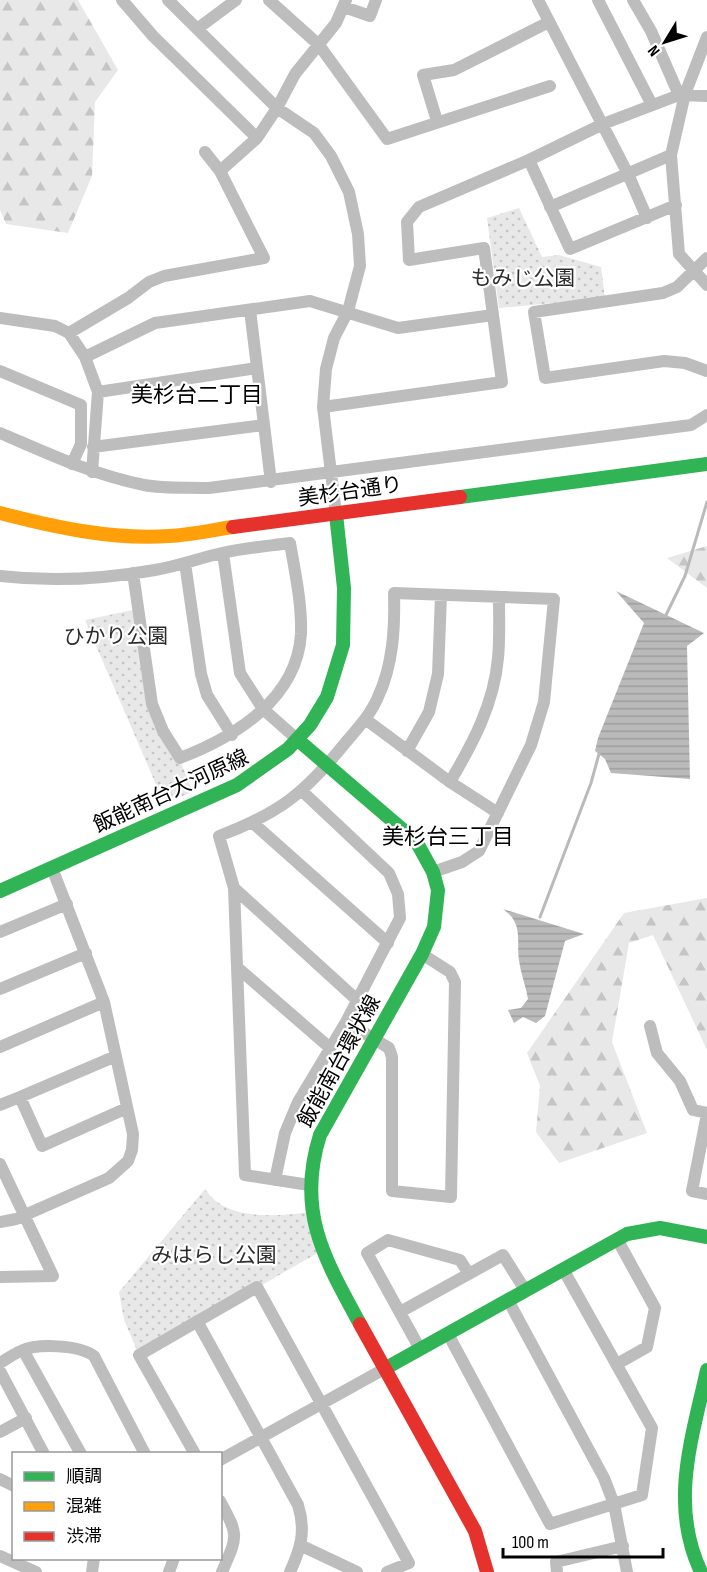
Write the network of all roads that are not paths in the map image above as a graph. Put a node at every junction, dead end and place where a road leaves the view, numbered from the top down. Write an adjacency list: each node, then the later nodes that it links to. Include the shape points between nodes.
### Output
1 (122, 0): 21 (street, via 153,36)
2 (168, 0): 11 (street)
3 (236, 0): 11 (street)
4 (376, 0): 9 (street, via 370,16)
5 (538, 0): 10 (street)
6 (598, 0): 17 (street)
7 (633, 0): 15 (street)
8 (275, 2): 13 (street)
9 (345, 4): 13 (street)
10 (549, 21): 19 (street, via 454,70 423,75); 20 (street)
11 (197, 29): 18 (street)
12 (707, 37): 15 (street)
13 (319, 45): 18 (street, via 295,74); 19 (street, via 387,139)
14 (550, 86): 19 (street)
15 (682, 94): 16 (street); 17 (street); 23 (street)
16 (707, 96)
17 (652, 105): 20 (street)
18 (277, 108): 21 (street); 34 (street, via 314,133 349,192 360,266)
19 (437, 121)
20 (603, 124): 24 (street); 26 (street)
21 (257, 138): 25 (street)
22 (205, 152): 25 (street)
23 (671, 155): 26 (street); 27 (street)
24 (530, 160): 28 (street); 35 (street, via 418,207 407,222 410,260 484,248)
25 (220, 171): 37 (street, via 264,258 164,276)
26 (628, 174): 28 (street); 29 (street)
27 (676, 205): 29 (street); 31 (street, via 679,254)
28 (550, 207): 29 (street, via 570,249)
29 (646, 218)
30 (707, 258): 31 (street)
31 (694, 272): 32 (street); 41 (street, via 663,293 534,312 545,378 664,361)
32 (707, 285)
33 (250, 310): 34 (street, via 310,301); 38 (street, via 155,323); 39 (street)
34 (348, 311): 35 (street, via 398,328); 43 (street, via 334,338 326,369)
35 (493, 315): 43 (street, via 502,382)
36 (0, 318): 37 (street, via 55,326)
37 (69, 333): 38 (street)
38 (85, 357): 42 (street)
39 (257, 368): 42 (street); 45 (street)
40 (0, 371): 48 (street, via 81,405 81,444)
41 (707, 371)
42 (98, 392): 47 (street)
43 (323, 407): 51 (street)
44 (707, 415): 51 (street, via 691,425)
45 (264, 425): 47 (street); 52 (street)
46 (0, 433): 48 (street)
47 (93, 447): 50 (street)
48 (72, 464): 50 (street)
49 (707, 464): 54 (street, 美杉台通り)
50 (92, 472): 52 (street, via 146,485 209,488)
51 (331, 474): 52 (street); 54 (street)
52 (271, 482)
53 (0, 513): 54 (street, 美杉台通り, via 70,531 132,537 169,536)
54 (336, 514): 64 (street, 飯能南台大河原線, via 345,594 343,645 326,697)
55 (223, 553): 56 (street); 61 (street, via 240,674); 61 (street, via 290,543 301,634 296,659 283,686)
56 (185, 563): 57 (street); 63 (street, via 201,674 218,716)
57 (133, 573): 58 (street, via 48,580); 63 (street, via 152,704 163,731 180,758)
58 (0, 576)
59 (441, 596): 60 (street); 62 (street, via 394,593 390,659 378,698); 65 (street, via 438,674 429,712)
60 (499, 597): 67 (street, via 498,658 490,697 477,736); 69 (street, via 554,599 544,702 531,745)
61 (263, 709): 63 (street); 64 (street)
62 (365, 720): 65 (street); 66 (street)
63 (232, 735)
64 (298, 740): 66 (street, 飯能南台環状線); 71 (street, 飯能南台大河原線, via 270,766 232,789)
65 (407, 751): 67 (street)
66 (328, 765): 68 (street); 72 (street, 飯能南台環状線, via 416,841)
67 (450, 782): 69 (street)
68 (303, 792): 70 (street); 77 (street, via 389,873 398,894 400,918)
69 (498, 813): 72 (street, via 479,851)
70 (253, 824): 73 (street, via 219,836); 77 (street)
71 (52, 868): 74 (street, 飯能南台大河原線); 75 (street)
72 (434, 872): 79 (street, 飯能南台環状線, via 438,911)
73 (234, 888): 80 (street); 82 (street)
74 (0, 891)
75 (67, 904): 76 (street); 78 (street)
76 (0, 932)
77 (388, 943): 82 (street)
78 (86, 953): 81 (street); 83 (street)
79 (422, 954): 86 (street, 飯能南台環状線); 86 (street, via 450,972 455,982 451,1197 392,1191 392,1057 389,1048)
80 (239, 969): 88 (street); 95 (street, via 245,1175)
81 (0, 989)
82 (357, 1000): 84 (street)
83 (104, 1002): 87 (street); 89 (street)
84 (346, 1022): 86 (street); 88 (street)
85 (650, 1026): 93 (street, via 657,1053 680,1081 693,1110)
86 (374, 1040): 96 (street, 飯能南台環状線, via 320,1135)
87 (0, 1047)
88 (329, 1047): 95 (street, via 285,1132)
89 (116, 1056): 90 (street); 92 (street)
90 (20, 1097): 91 (street); 92 (street, via 42,1146)
91 (0, 1105)
92 (127, 1108): 98 (street, via 133,1142 128,1161 120,1171)
93 (707, 1113): 97 (street, via 692,1191)
94 (0, 1164): 98 (street)
95 (275, 1180): 96 (street)
96 (309, 1185): 114 (street, 飯能南台環状線, via 328,1266)
97 (707, 1194)
98 (25, 1215): 99 (street); 104 (street, via 53,1276)
99 (0, 1222)
100 (707, 1237): 101 (street, via 660,1228 639,1230)
101 (616, 1239): 102 (street); 113 (street, via 655,1308 647,1347)
102 (563, 1269): 105 (street); 113 (street)
103 (469, 1274): 105 (street, via 503,1255); 107 (street); 107 (street, via 460,1260 388,1240 367,1252)
104 (0, 1277)
105 (525, 1290): 106 (street)
106 (508, 1300): 109 (street); 127 (street, via 604,1478)
107 (400, 1312): 110 (street)
108 (197, 1321): 117 (street, via 256,1287); 121 (street); 125 (street, via 139,1355)
109 (448, 1334): 110 (street); 127 (street, via 550,1524)
110 (420, 1349): 114 (street)
111 (23, 1350): 112 (street); 123 (street); 124 (street, via 72,1347 94,1356)
112 (0, 1363)
113 (617, 1364): 127 (street, via 649,1421 652,1435 642,1495)
114 (386, 1368): 117 (street); 137 (street, 飯能南台環状線, via 475,1531)
115 (707, 1370): 119 (street)
116 (0, 1371): 118 (street)
117 (320, 1405): 121 (street); 136 (street, via 409,1563)
118 (26, 1418): 120 (street); 122 (street)
119 (701, 1431): 140 (street, via 682,1505 687,1543)
120 (0, 1432)
121 (261, 1438): 126 (street); 129 (street, via 298,1505 303,1520)
122 (43, 1452)
123 (80, 1452)
124 (144, 1452)
125 (194, 1452)
126 (222, 1459)
127 (614, 1504): 130 (street)
128 (222, 1505): 133 (street, via 236,1538)
129 (302, 1546): 134 (street); 135 (street)
130 (623, 1546): 138 (street, via 556,1562); 139 (street)
131 (0, 1556): 132 (street)
132 (36, 1572)
133 (222, 1572)
134 (290, 1572)
135 (357, 1572)
136 (387, 1572)
137 (487, 1572)
138 (556, 1572)
139 (627, 1572)
140 (701, 1572)

